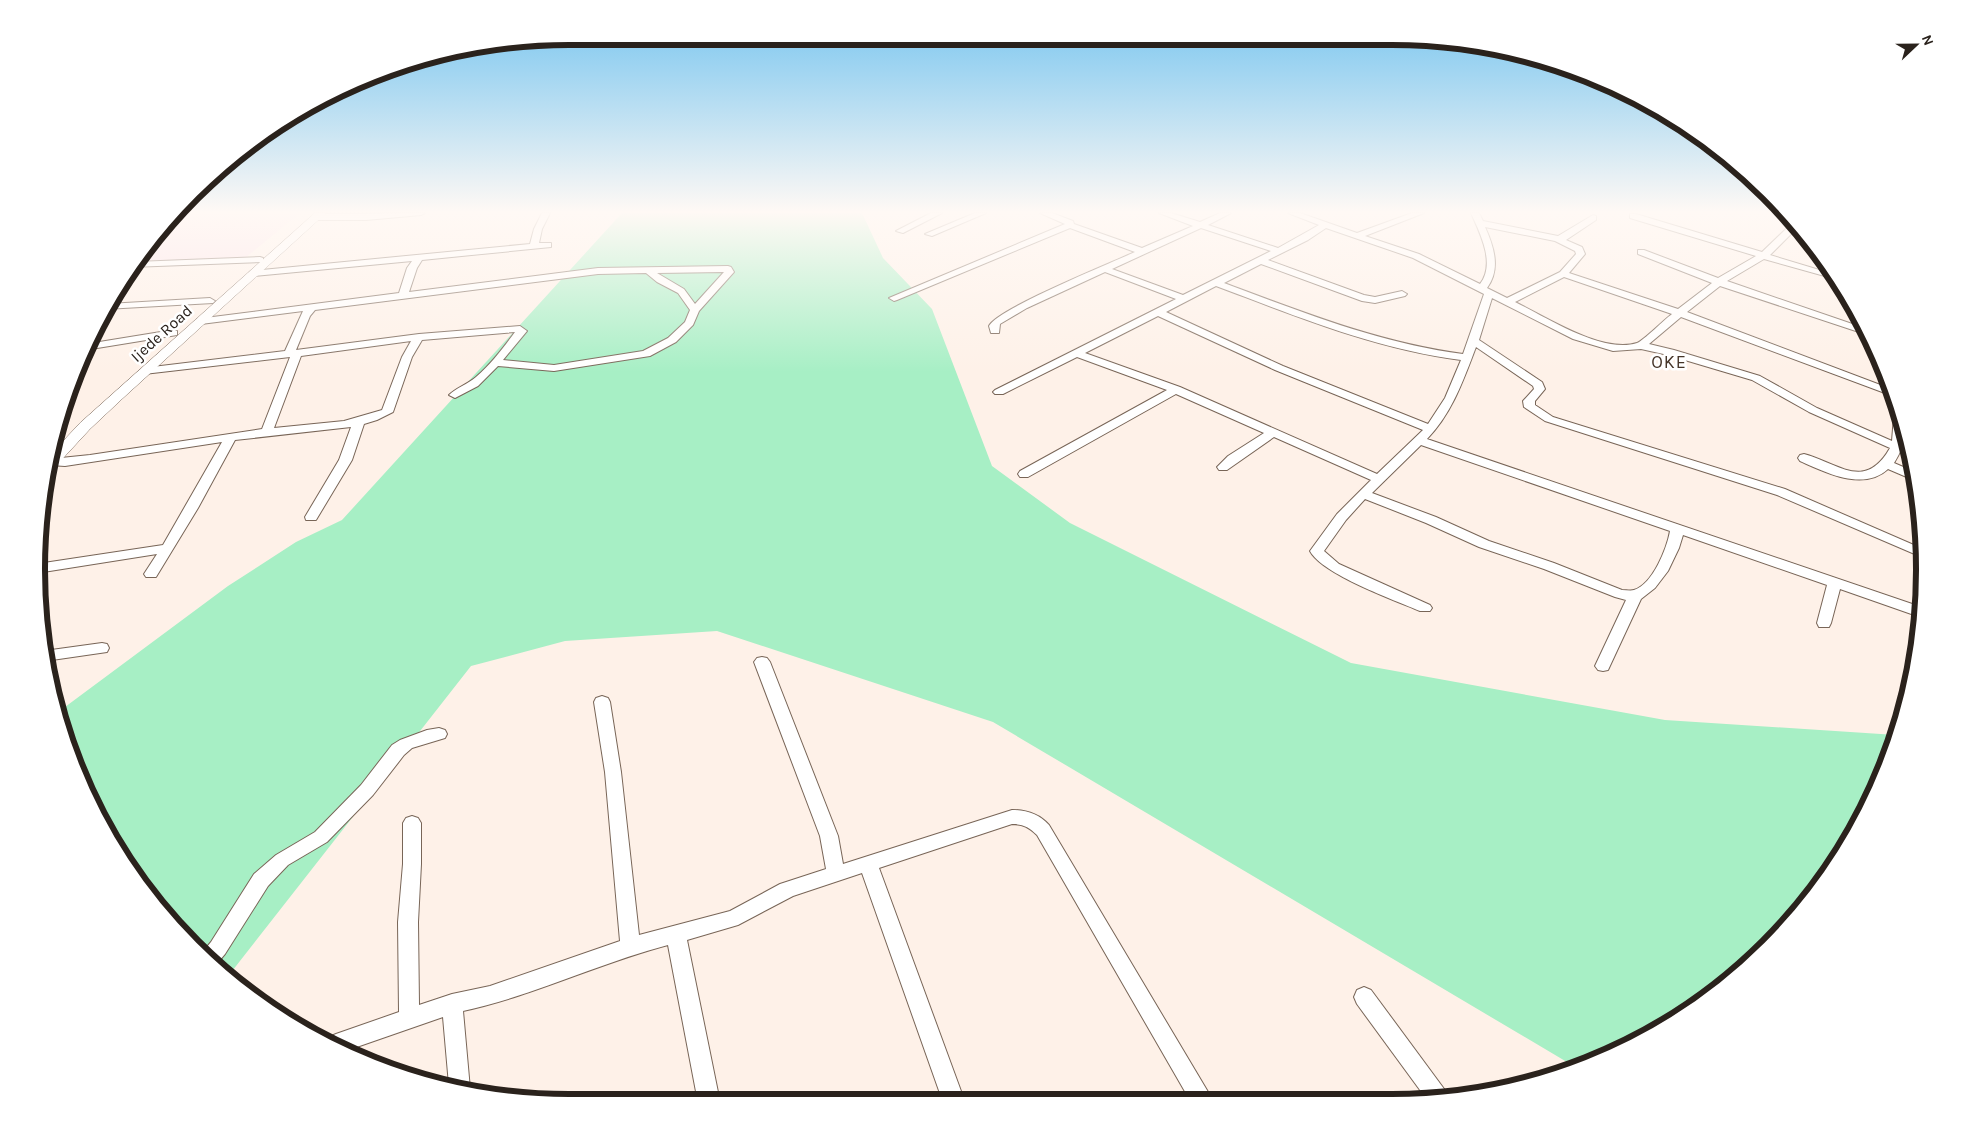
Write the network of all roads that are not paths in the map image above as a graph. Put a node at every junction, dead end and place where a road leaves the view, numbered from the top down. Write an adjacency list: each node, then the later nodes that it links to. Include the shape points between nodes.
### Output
1 (252, 266): 27 (main road, Ijede Road)
2 (262, 266): 17 (main road, Ijede Road)
3 (330, 266): 17 (street)
4 (413, 266): 24 (street)
5 (971, 266): 25 (street)
6 (1110, 266): 15 (street)
7 (1248, 266): 21 (street)
8 (1277, 266): 23 (street, via 1362,298 1375,300)
9 (1436, 266): 22 (street)
10 (1490, 266): 22 (street)
11 (1570, 266): 18 (street)
12 (1677, 266): 20 (street)
13 (1745, 266): 20 (street)
14 (1799, 266): 19 (street)
15 (1104, 269): 26 (street); 36 (street, via 1005,316 996,322)
16 (650, 272): 24 (street, via 598,271); 31 (street, via 681,291); 31 (street, via 728,270)
17 (254, 274): 34 (main road, Ijede Road)
18 (1563, 274): 28 (street); 33 (street)
19 (1825, 274)
20 (1718, 282): 33 (street); 35 (street)
21 (1216, 283): 26 (street); 44 (street, via 1364,336 1428,353)
22 (1485, 291): 28 (street); 39 (street)
23 (1402, 294)
24 (403, 295): 30 (street)
25 (894, 298)
26 (1184, 299): 32 (street)
27 (210, 301): 29 (street); 37 (main road, Ijede Road)
28 (1507, 302): 41 (street, via 1595,343 1613,348)
29 (115, 307)
30 (312, 307): 34 (street); 42 (street, via 305,315)
31 (695, 310): 45 (street, via 689,323 672,340 646,354 565,367)
32 (1158, 312): 43 (street); 52 (street, via 1279,368)
33 (1679, 314): 41 (street); 48 (street)
34 (201, 321): 46 (main road, Ijede Road)
35 (1857, 329)
36 (995, 332)
37 (173, 333): 40 (street); 55 (main road, Ijede Road)
38 (419, 337): 42 (street); 45 (street, via 520,328 522,331); 51 (street, via 407,357 387,412)
39 (1475, 342): 44 (street); 72 (street, via 1538,384 1540,388 1530,401 1530,407 1549,419 1781,492)
40 (96, 345)
41 (1641, 346): 59 (street, via 1739,372 1813,410)
42 (293, 354): 46 (street); 53 (street)
43 (1078, 354): 47 (street); 49 (street)
44 (1467, 358): 52 (street, via 1445,410)
45 (496, 363): 50 (street, via 466,390)
46 (144, 371): 60 (main road, Ijede Road)
47 (1176, 389): 54 (street); 66 (street)
48 (1884, 390)
49 (999, 392)
50 (455, 395)
51 (358, 423): 53 (street); 69 (street, via 355,440 335,481)
52 (1430, 428): 58 (street)
53 (267, 432): 57 (street)
54 (1272, 433): 64 (street); 67 (street)
55 (63, 434)
56 (1898, 435): 59 (street)
57 (230, 439): 62 (street); 71 (street)
58 (1418, 440): 67 (street); 70 (street)
59 (1897, 447): 63 (street)
60 (58, 456)
61 (1804, 458): 63 (street, via 1829,470 1858,476 1870,475)
62 (56, 463)
63 (1887, 464): 65 (street)
64 (1223, 467)
65 (1907, 473)
66 (1024, 474)
67 (1379, 479): 68 (street)
68 (1364, 494): 76 (street, via 1484,544 1620,594); 77 (street, via 1350,506 1325,538 1317,551 1320,557 1368,584)
69 (311, 517)
70 (1677, 530): 75 (street); 76 (street, via 1667,561 1650,587)
71 (168, 548): 73 (street); 74 (street)
72 (1915, 551)
73 (45, 568)
74 (150, 574)
75 (1835, 584): 78 (street); 79 (street)
76 (1636, 596): 83 (street)
77 (1425, 608)
78 (1914, 610)
79 (1824, 623)
80 (102, 648): 81 (street)
81 (52, 655)
82 (762, 662): 88 (street, via 829,836)
83 (1603, 666)
84 (602, 702): 90 (street, via 614,781)
85 (439, 734): 91 (street, via 406,744 398,750 367,790 321,837 282,860 261,880)
86 (412, 823): 94 (street)
87 (868, 864): 88 (street); 99 (street); 100 (street, via 1012,817 1025,816 1036,822)
88 (836, 874): 89 (street, via 783,892 743,915)
89 (676, 935): 90 (street); 98 (street)
90 (630, 946): 93 (street, via 490,996)
91 (213, 953)
92 (1364, 997): 97 (street)
93 (452, 1004): 94 (street); 96 (street)
94 (409, 1020): 95 (street)
95 (342, 1042)
96 (460, 1082)
97 (1435, 1092)
98 (707, 1094)
99 (951, 1094)
100 (1198, 1094)

